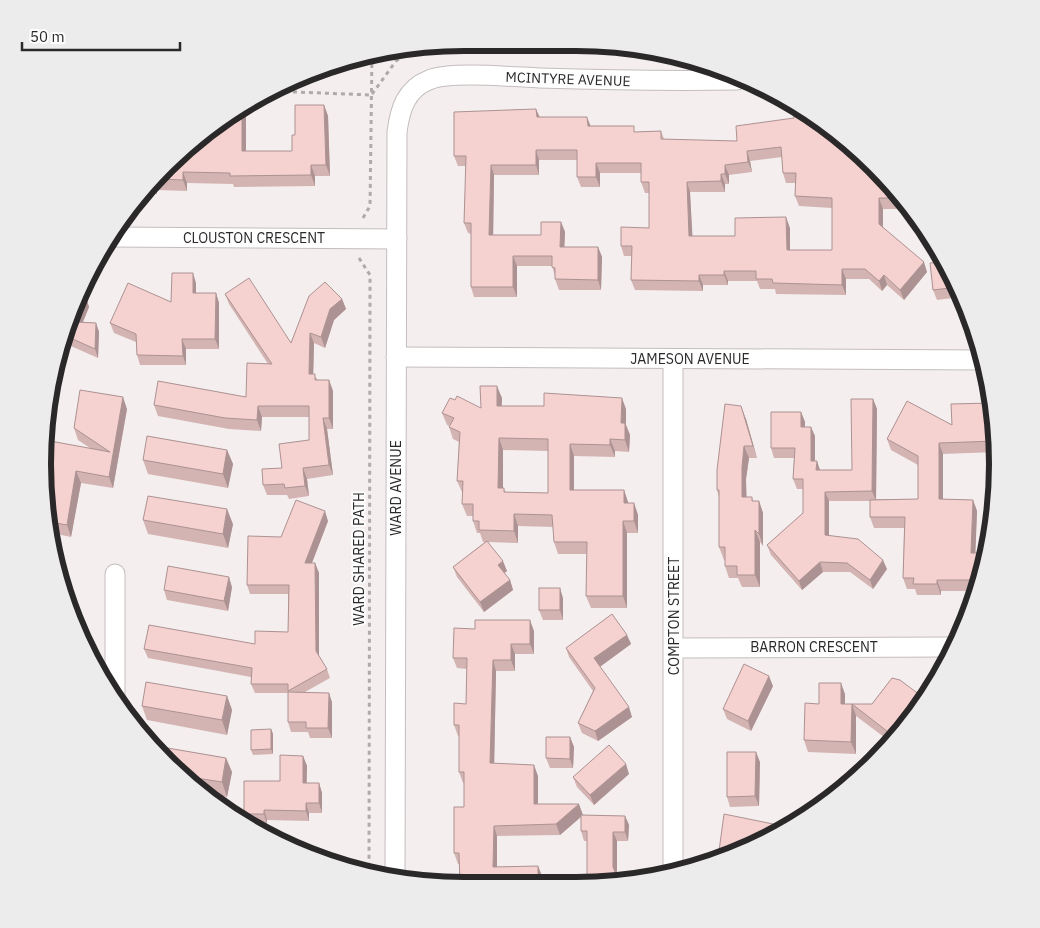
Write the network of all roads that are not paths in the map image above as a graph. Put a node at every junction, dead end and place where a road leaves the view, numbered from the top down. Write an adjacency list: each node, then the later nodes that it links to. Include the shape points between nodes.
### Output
1 (727, 80): 2 (street, MCINTYRE AVENUE, via 614,81 468,76 431,79 419,84)
2 (405, 99): 4 (street, WARD AVENUE, via 397,132)
3 (120, 237): 4 (street, CLOUSTON CRESCENT)
4 (396, 239): 5 (street, WARD AVENUE)
5 (396, 356): 6 (street, JAMESON AVENUE); 13 (street, WARD AVENUE)
6 (672, 359): 7 (street, JAMESON AVENUE); 10 (street, COMPTON STREET)
7 (976, 360)
8 (115, 574): 11 (street)
9 (946, 647): 10 (street, BARRON CRESCENT)
10 (674, 648): 12 (street, COMPTON STREET)
11 (115, 683)
12 (673, 865)
13 (395, 871)

